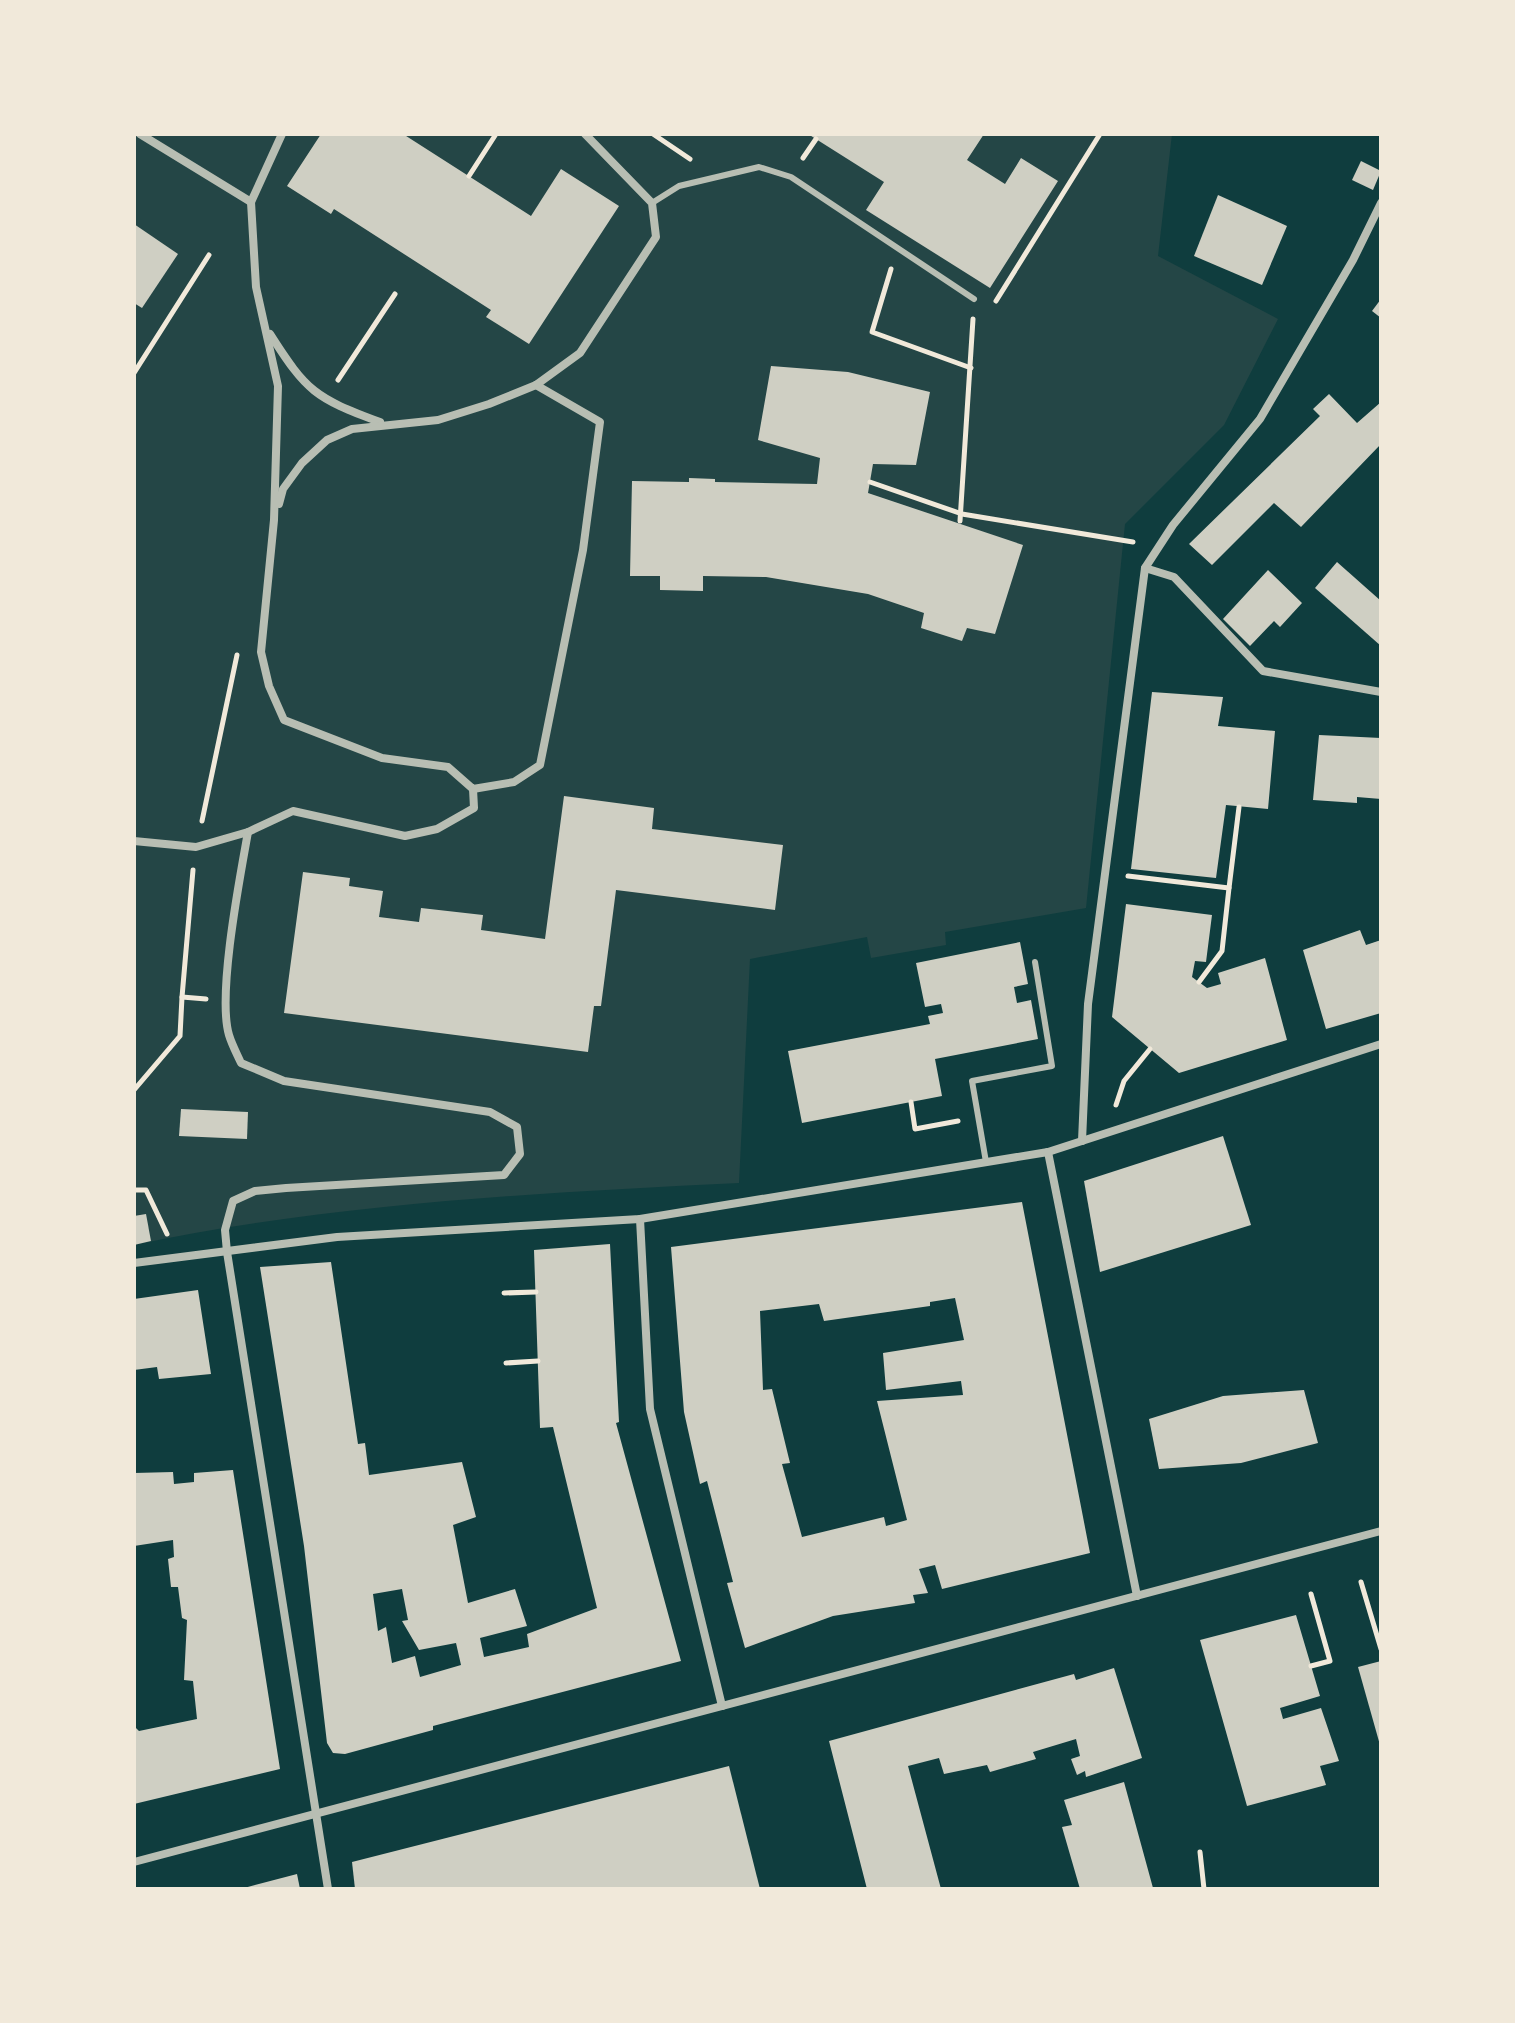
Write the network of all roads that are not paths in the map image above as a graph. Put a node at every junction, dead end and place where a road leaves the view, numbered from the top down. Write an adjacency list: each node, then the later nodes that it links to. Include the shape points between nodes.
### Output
1 (140, 134): 4 (street)
2 (282, 134): 4 (street)
3 (584, 135): 5 (street)
4 (251, 202): 8 (street, via 256,287)
5 (652, 203): 7 (lane, via 679,186 759,167 791,177); 9 (street, via 656,237 580,353)
6 (1381, 203): 12 (street, via 1260,419)
7 (974, 299)
8 (267, 330): 10 (street, via 296,374 324,401); 11 (street, via 278,386)
9 (536, 385): 10 (street, via 438,420); 14 (street, via 600,422 583,550 540,765 514,782)
10 (383, 424): 11 (street, via 327,440 283,489)
11 (274, 520): 14 (street, via 261,652 284,720 382,758 448,767)
12 (1145, 568): 13 (street, via 1174,577 1263,671); 19 (street, via 1088,1004)
13 (1381, 692)
14 (473, 789): 15 (street, via 474,808 437,829 405,836 293,811)
15 (248, 832): 16 (street, via 196,847); 23 (street, via 226,1002 228,1033 241,1063 284,1081 490,1112 517,1127 520,1154 504,1175 255,1191 233,1201 225,1230)
16 (134, 841)
17 (1035, 962): 21 (lane, via 1052,1066 972,1081)
18 (1381, 1044): 19 (street)
19 (1082, 1141): 20 (street)
20 (1048, 1152): 21 (street); 26 (street)
21 (986, 1162): 22 (street)
22 (640, 1219): 23 (street, via 337,1237); 27 (street, via 650,1409)
23 (227, 1252): 24 (street); 28 (street)
24 (134, 1263)
25 (1381, 1531): 26 (street)
26 (1137, 1596): 27 (street)
27 (722, 1706): 28 (street)
28 (317, 1814): 29 (street); 30 (street)
29 (134, 1862)
30 (328, 1889)

